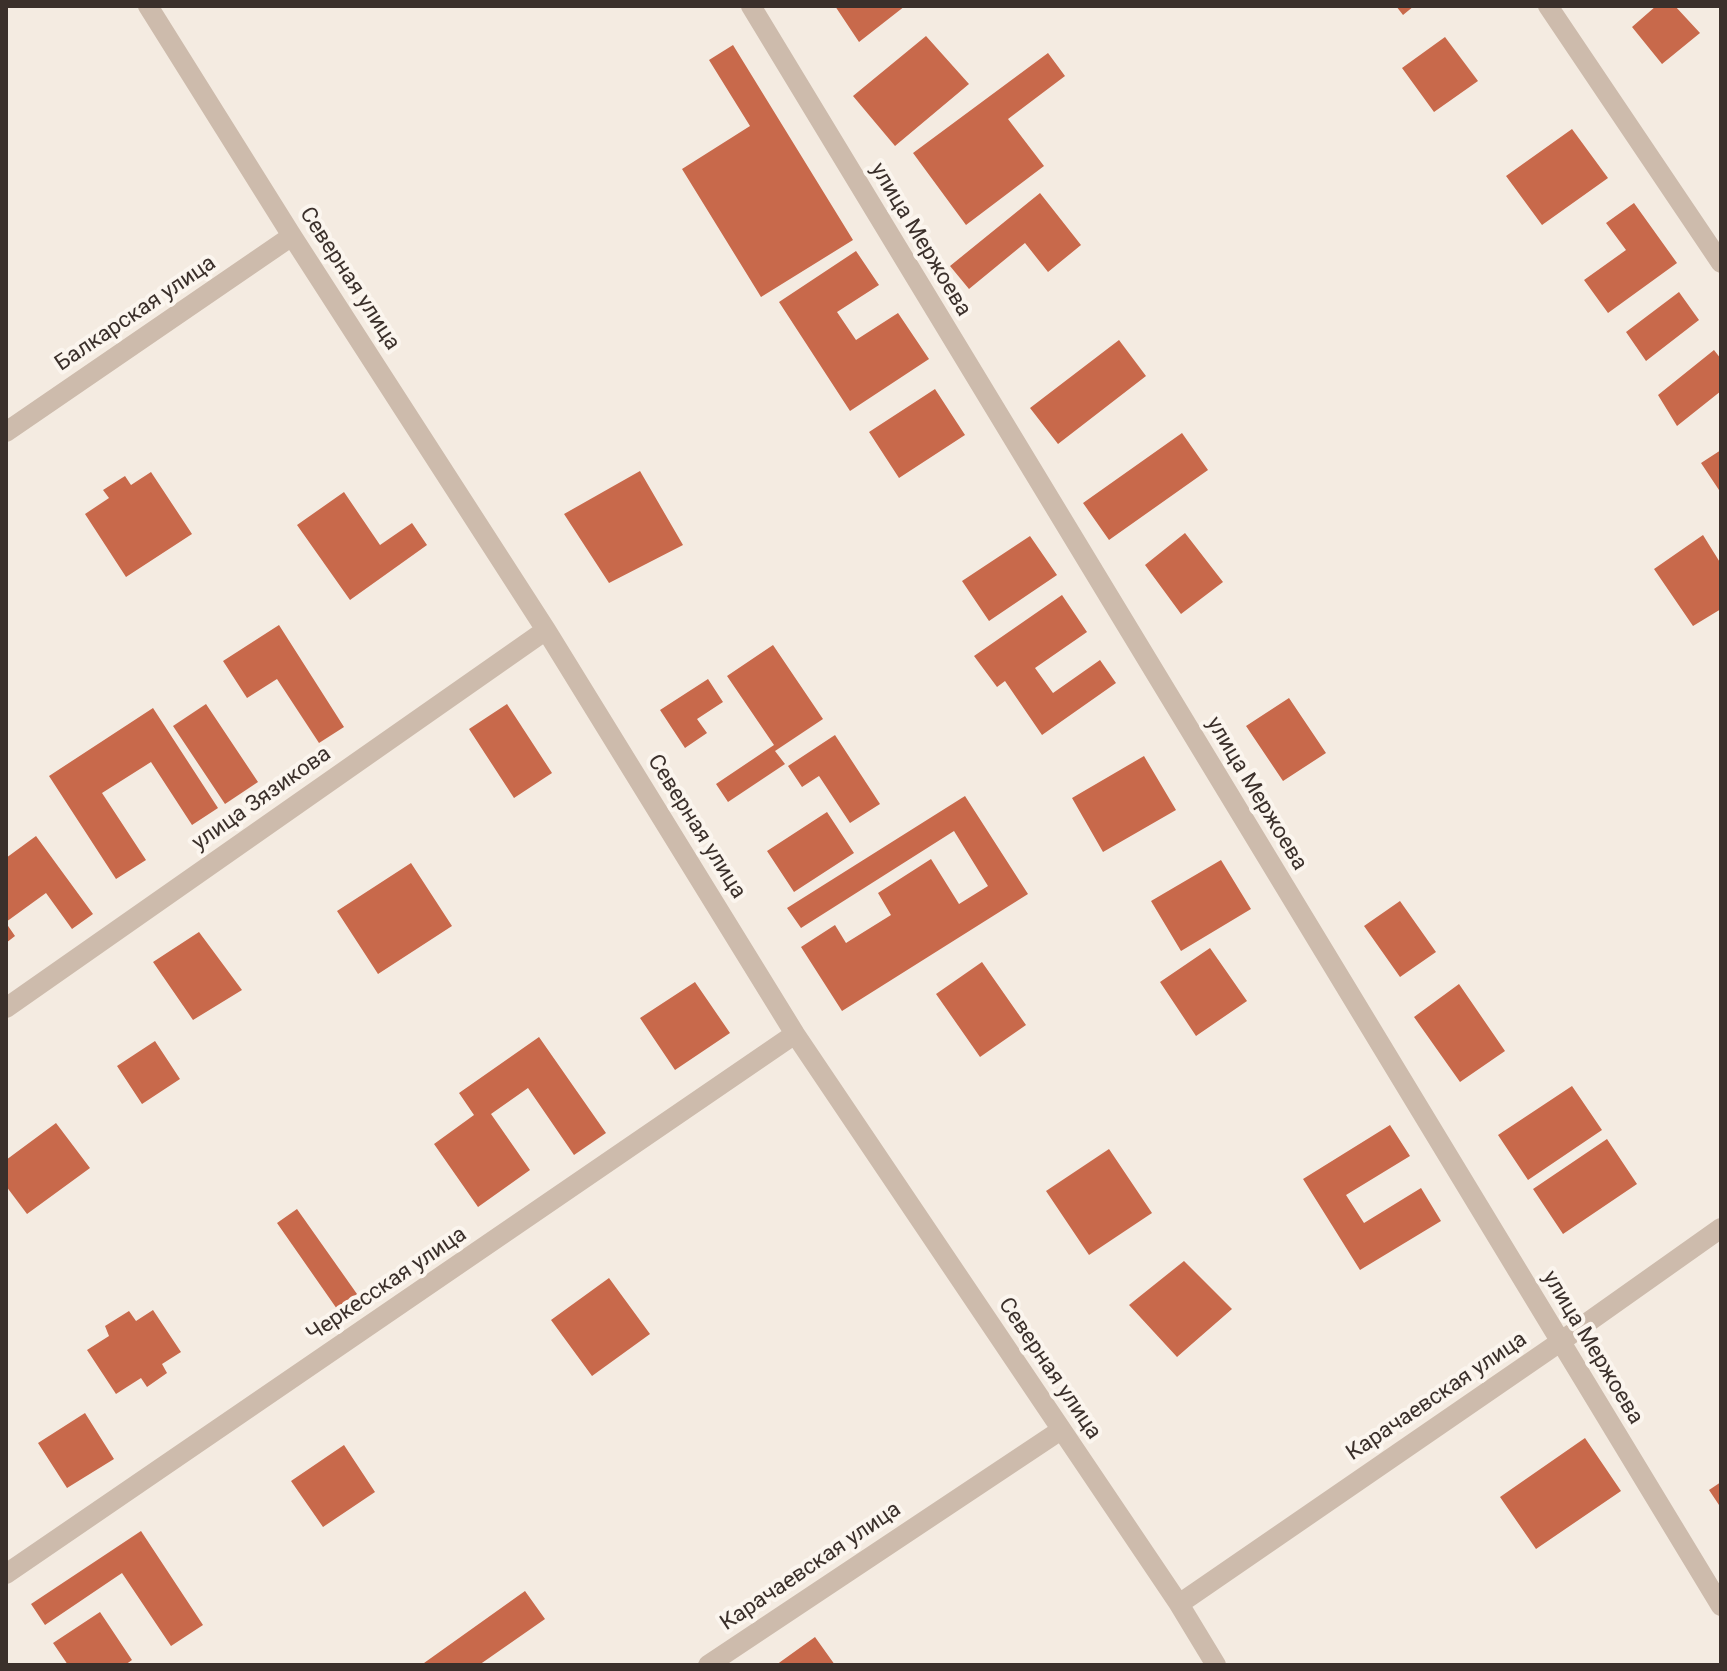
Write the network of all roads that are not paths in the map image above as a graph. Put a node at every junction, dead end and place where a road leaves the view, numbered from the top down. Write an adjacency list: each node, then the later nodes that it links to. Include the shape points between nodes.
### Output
1 (148, 6): 4 (street, Северная улица)
2 (751, 6): 11 (street, улица Мержоева)
3 (1548, 6): 5 (street)
4 (292, 236): 6 (street, Балкарская улица); 7 (street, Северная улица)
5 (1721, 263)
6 (6, 432)
7 (546, 630): 8 (street, улица Зязикова); 9 (street, Северная улица)
8 (6, 1008)
9 (795, 1034): 12 (street, Северная улица); 13 (street, Черкесская улица)
10 (1721, 1228): 11 (street, Карачаевская улица)
11 (1560, 1342): 14 (street, Карачаевская улица); 15 (street, улица Мержоева)
12 (1061, 1430): 14 (street, Северная улица); 16 (street, Карачаевская улица)
13 (6, 1574)
14 (1179, 1604): 17 (street, Северная улица)
15 (1721, 1606)
16 (708, 1665)
17 (1216, 1665)

